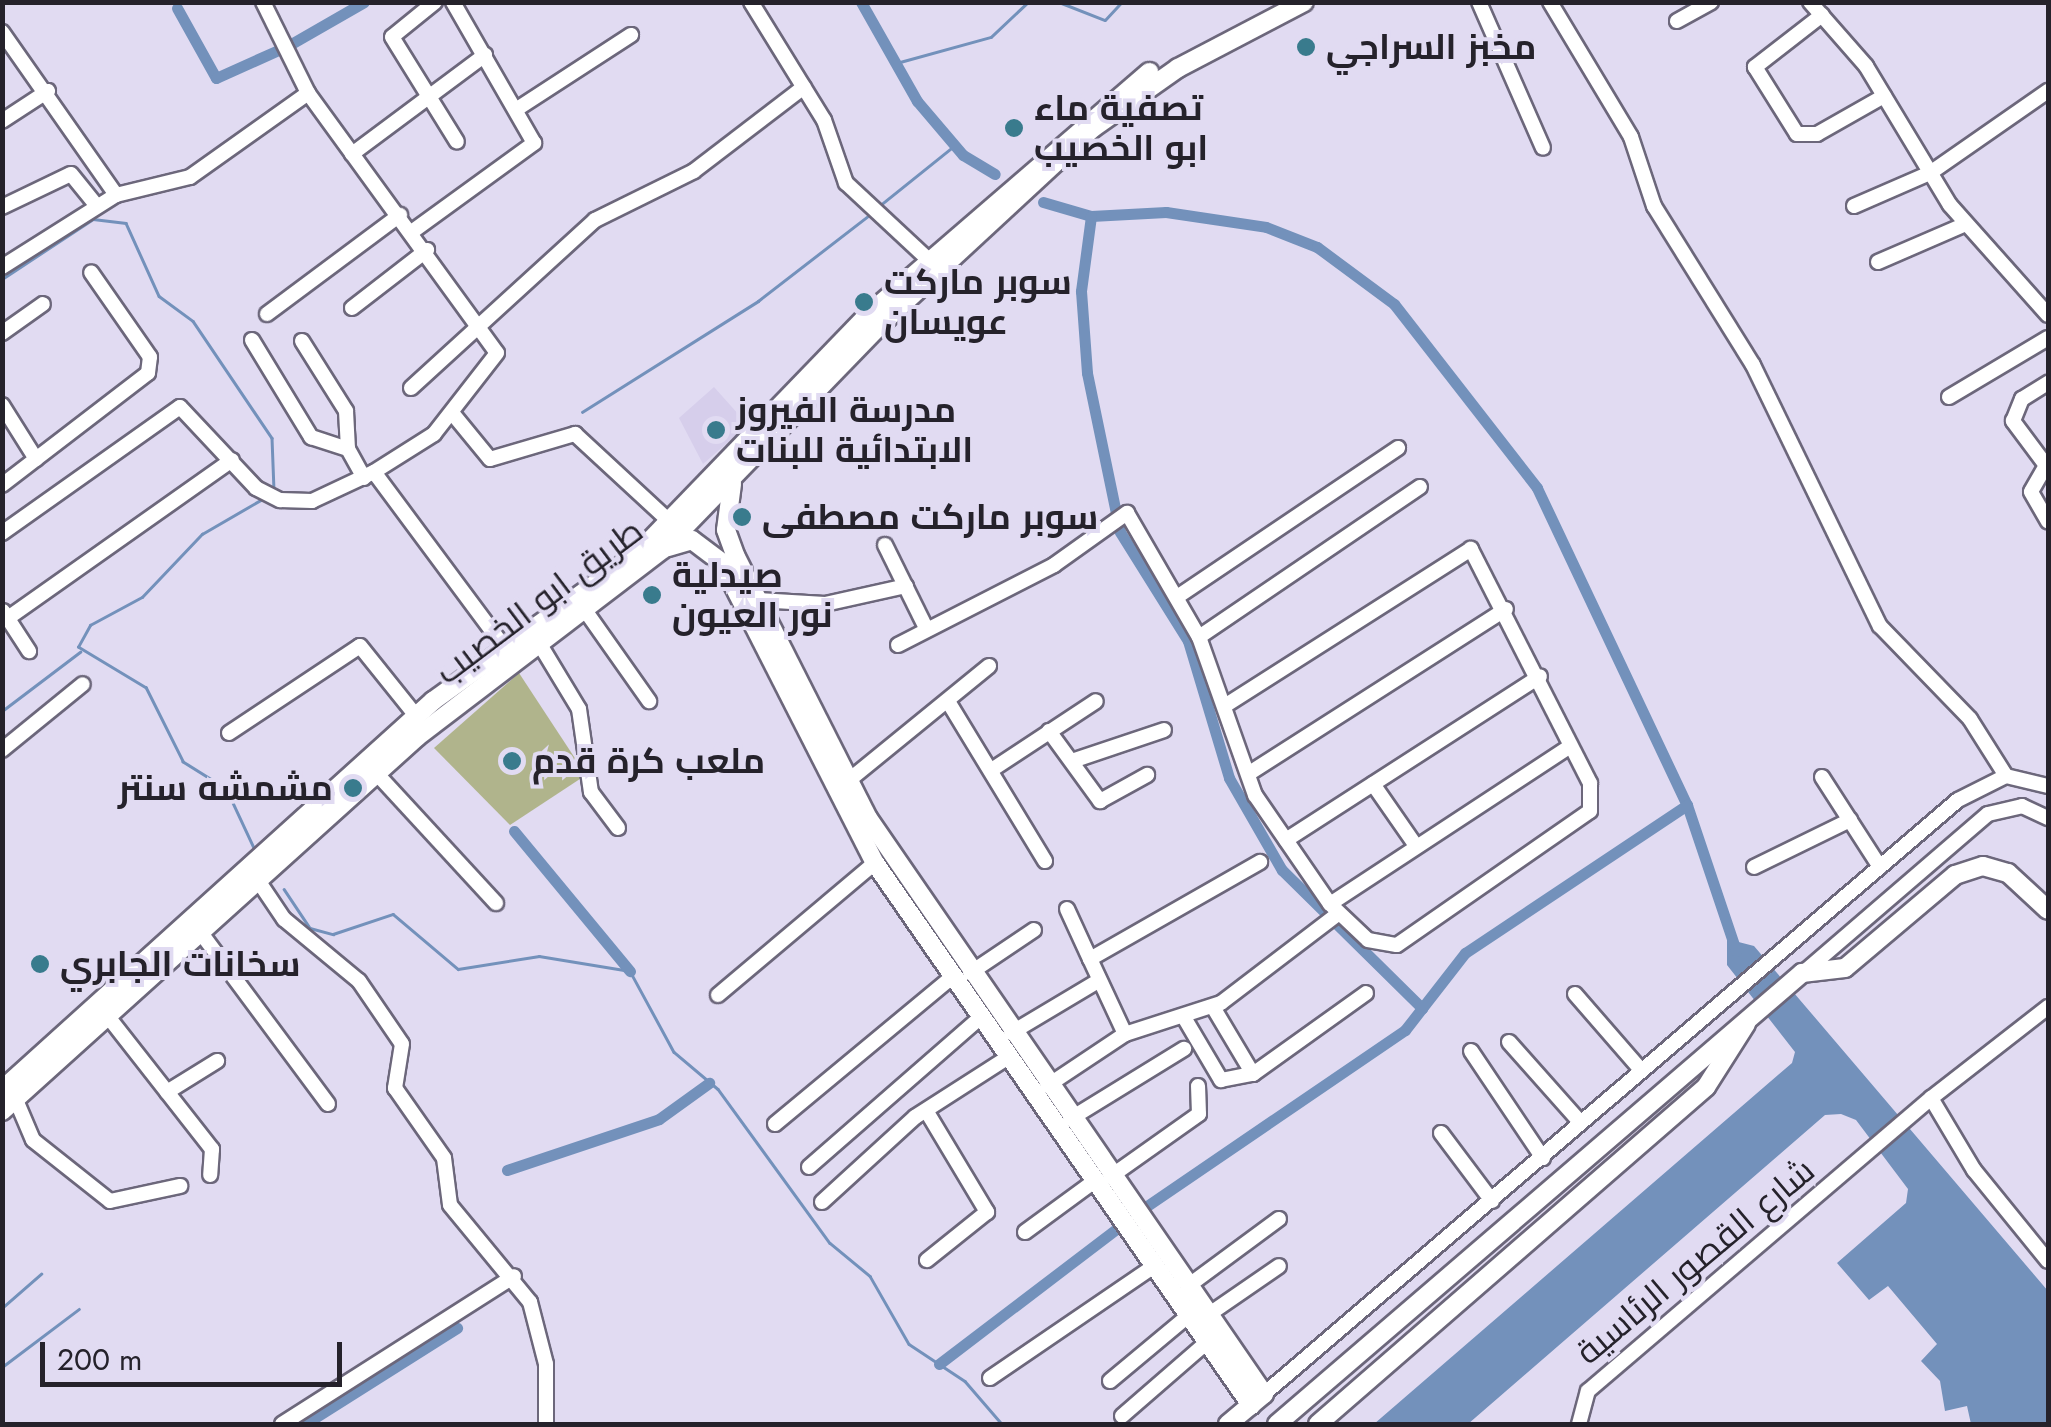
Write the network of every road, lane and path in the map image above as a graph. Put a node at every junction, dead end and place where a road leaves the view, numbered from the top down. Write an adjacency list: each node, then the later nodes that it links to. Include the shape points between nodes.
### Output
1 (435, 2): 20 (street, via 392,37)
2 (453, 2): 15 (street)
3 (751, 2): 16 (street)
4 (1276, 2): 36 (main road, طريق ابو الخصيب, via 1106,103)
5 (1304, 2): 44 (main road, طريق ابو الخصيب, via 1114,112)
6 (1479, 2): 25 (street)
7 (1550, 2): 100 (street, via 1631,137 1654,206 1753,365 1880,626 1970,719)
8 (1711, 2): 12 (street)
9 (1810, 2): 11 (street)
10 (265, 3): 19 (street)
11 (1822, 16): 21 (street); 21 (street, via 1755,68 1797,134 1818,134)
12 (1677, 22)
13 (2, 32): 17 (street)
14 (631, 36): 22 (street)
15 (486, 55): 20 (street); 22 (street)
16 (804, 87): 36 (street, via 865,205); 45 (street, via 694,170 610,208)
17 (48, 91): 23 (street); 28 (street)
18 (2048, 92): 27 (street)
19 (308, 93): 26 (street); 28 (street, via 190,177)
20 (430, 94): 24 (street); 26 (street)
21 (1884, 96): 27 (street)
22 (517, 108): 34 (street, via 531,148)
23 (2, 120)
24 (456, 142)
25 (1543, 148)
26 (352, 154): 32 (street)
27 (1930, 173): 30 (street); 33 (street)
28 (116, 195): 29 (street)
29 (96, 204): 31 (street, via 71,174); 38 (street)
30 (1854, 206)
31 (2, 207)
32 (400, 215): 34 (street); 42 (street)
33 (1966, 224): 37 (street); 43 (street)
34 (413, 231): 35 (street)
35 (427, 250): 41 (street); 45 (street)
36 (930, 260): 44 (main road, طريق ابو الخصيب)
37 (1878, 262)
38 (2, 266)
39 (91, 272): 57 (street, via 151,365)
40 (43, 304): 46 (street)
41 (352, 308)
42 (267, 314)
43 (2048, 315)
44 (876, 319): 59 (main road, طريق ابو الخصيب); 65 (main road, طريق ابو الخصيب)
45 (478, 321): 51 (street); 54 (street, via 497,360)
46 (2, 333)
47 (2048, 338): 52 (street)
48 (252, 340): 56 (street, via 311,436)
49 (302, 341): 56 (street, via 346,411)
50 (2048, 383): 60 (street, via 2022,399 2013,422)
51 (411, 388)
52 (1950, 397)
53 (2, 404): 57 (street)
54 (453, 414): 61 (street); 65 (street, via 490,458 575,434)
55 (1398, 448): 70 (street)
56 (348, 449): 61 (street)
57 (36, 459): 62 (street)
58 (232, 460): 61 (street, via 256,488 280,500 312,501); 66 (street, via 180,408); 74 (street)
59 (746, 462): 68 (main road, طريق ابو الخصيب); 71 (main road, via 730,487 726,530)
60 (2047, 463): 64 (street, via 2031,492)
61 (369, 475): 79 (street)
62 (2, 484)
63 (1420, 487): 76 (street)
64 (2048, 520)
65 (668, 521): 79 (main road, طريق ابو الخصيب, via 618,569)
66 (2, 533)
67 (885, 545): 69 (street)
68 (663, 550): 73 (main road, طريق ابو الخصيب); 112 (main road, via 692,540 722,563)
69 (906, 586): 71 (street, via 824,604); 75 (street)
70 (1180, 596): 75 (street, via 1127,513 1054,565); 76 (street)
71 (758, 600): 102 (main road)
72 (1506, 609): 82 (street); 88 (street, via 1471,549); 98 (street)
73 (587, 613): 77 (main road, طريق ابو الخصيب); 85 (street)
74 (5, 614): 80 (street)
75 (926, 628): 78 (street)
76 (1199, 638): 88 (street)
77 (539, 644): 84 (main road, طريق ابو الخصيب); 107 (street, via 579,710 591,792)
78 (898, 644)
79 (504, 647): 84 (main road, طريق ابو الخصيب)
80 (30, 651)
81 (989, 666): 87 (street)
82 (1540, 676): 93 (street); 103 (street)
83 (83, 684): 94 (street)
84 (452, 696): 89 (main road, طريق ابو الخصيب); 97 (main road, طريق ابو الخصيب)
85 (649, 701)
86 (1096, 701): 91 (street)
87 (949, 703): 96 (street); 102 (street)
88 (1224, 706): 98 (street)
89 (416, 716): 92 (street, via 360,646); 147 (main road, طريق ابو الخصيب)
90 (1164, 730): 95 (street)
91 (1049, 731): 95 (street); 96 (street)
92 (228, 733)
93 (1570, 747): 109 (street); 119 (street, via 1590,783 1590,811 1576,828 1397,945 1368,940)
94 (2, 750)
95 (1072, 761): 99 (street, via 1102,802)
96 (993, 770): 110 (street)
97 (376, 773): 115 (main road, طريق ابو الخصيب); 116 (street)
98 (1248, 774): 108 (street)
99 (1147, 775)
100 (2006, 776): 104 (street); 114 (street, via 1958,800)
101 (1822, 777): 106 (street)
102 (848, 781): 123 (main road)
103 (1373, 784): 108 (street); 109 (street)
104 (2048, 786)
105 (2048, 818): 124 (street, via 2022,806 1988,814)
106 (1850, 820): 113 (street); 114 (street)
107 (618, 828)
108 (1286, 840): 119 (street)
109 (1414, 843): 119 (street)
110 (1045, 860)
111 (1260, 862): 122 (street)
112 (876, 863): 123 (main road); 128 (street)
113 (1754, 866)
114 (1880, 867): 142 (street)
115 (260, 882): 121 (main road, طريق ابو الخصيب); 168 (street, via 284,918 359,981 392,1028 402,1044 399,1100 444,1158 450,1205)
116 (496, 903)
117 (1067, 909): 122 (street)
118 (2048, 910): 124 (main road, via 2008,873 1982,866 1955,875 1845,968)
119 (1333, 915): 130 (street)
120 (1034, 930): 123 (street)
121 (201, 933): 131 (main road, طريق ابو الخصيب); 149 (street)
122 (1090, 959): 125 (street)
123 (961, 975): 133 (main road); 135 (main road); 153 (street)
124 (1799, 976): 132 (main road)
125 (1098, 981): 135 (street); 136 (street)
126 (1366, 993): 143 (street)
127 (1575, 994): 142 (street)
128 (718, 995)
129 (2048, 1007): 148 (street, شارع القصور الرئاسية)
130 (1213, 1008): 134 (street); 143 (street)
131 (106, 1014): 146 (street); 147 (main road, طريق ابو الخصيب)
132 (1753, 1015): 180 (main road); 181 (main road, via 1706,1087)
133 (980, 1018): 140 (main road); 156 (street)
134 (1185, 1019): 136 (street); 143 (street, via 1221,1080)
135 (1010, 1033): 144 (main road)
136 (1125, 1034): 144 (street)
137 (1509, 1042): 152 (street)
138 (1184, 1049): 151 (street)
139 (1471, 1051): 155 (street)
140 (1007, 1058): 150 (street); 158 (main road)
141 (217, 1061): 146 (street)
142 (1642, 1070): 152 (street)
143 (1253, 1074)
144 (1048, 1086): 151 (main road)
145 (1198, 1086): 158 (street, via 1198,1114)
146 (167, 1092): 157 (street, via 212,1149)
147 (7, 1100): 159 (street, via 34,1140 110,1201)
148 (1927, 1102): 165 (street); 182 (street, شارع القصور الرئاسية, via 1588,1391)
149 (328, 1104)
150 (927, 1112): 160 (street); 164 (street, via 987,1212)
151 (1070, 1119): 158 (main road)
152 (1581, 1122): 155 (street)
153 (775, 1124)
154 (1441, 1133): 161 (street)
155 (1543, 1158): 161 (street)
156 (810, 1167)
157 (210, 1175)
158 (1101, 1180): 163 (street); 167 (main road); 169 (main road)
159 (180, 1186)
160 (822, 1202)
161 (1492, 1202): 175 (street)
162 (1278, 1219): 169 (street)
163 (1026, 1232)
164 (927, 1260)
165 (2048, 1261)
166 (1279, 1266): 170 (street)
167 (1153, 1267): 171 (main road); 173 (street)
168 (514, 1276): 177 (street); 178 (street, via 546,1364)
169 (1188, 1286): 170 (main road)
170 (1208, 1314): 175 (main road)
171 (1188, 1316): 172 (main road); 174 (street)
172 (1206, 1342): 175 (main road); 176 (street)
173 (990, 1378)
174 (1110, 1380)
175 (1257, 1400): 179 (main road)
176 (1122, 1416)
177 (282, 1424)
178 (546, 1424)
179 (1228, 1424)
180 (1277, 1424)
181 (1318, 1424)
182 (1579, 1424)

